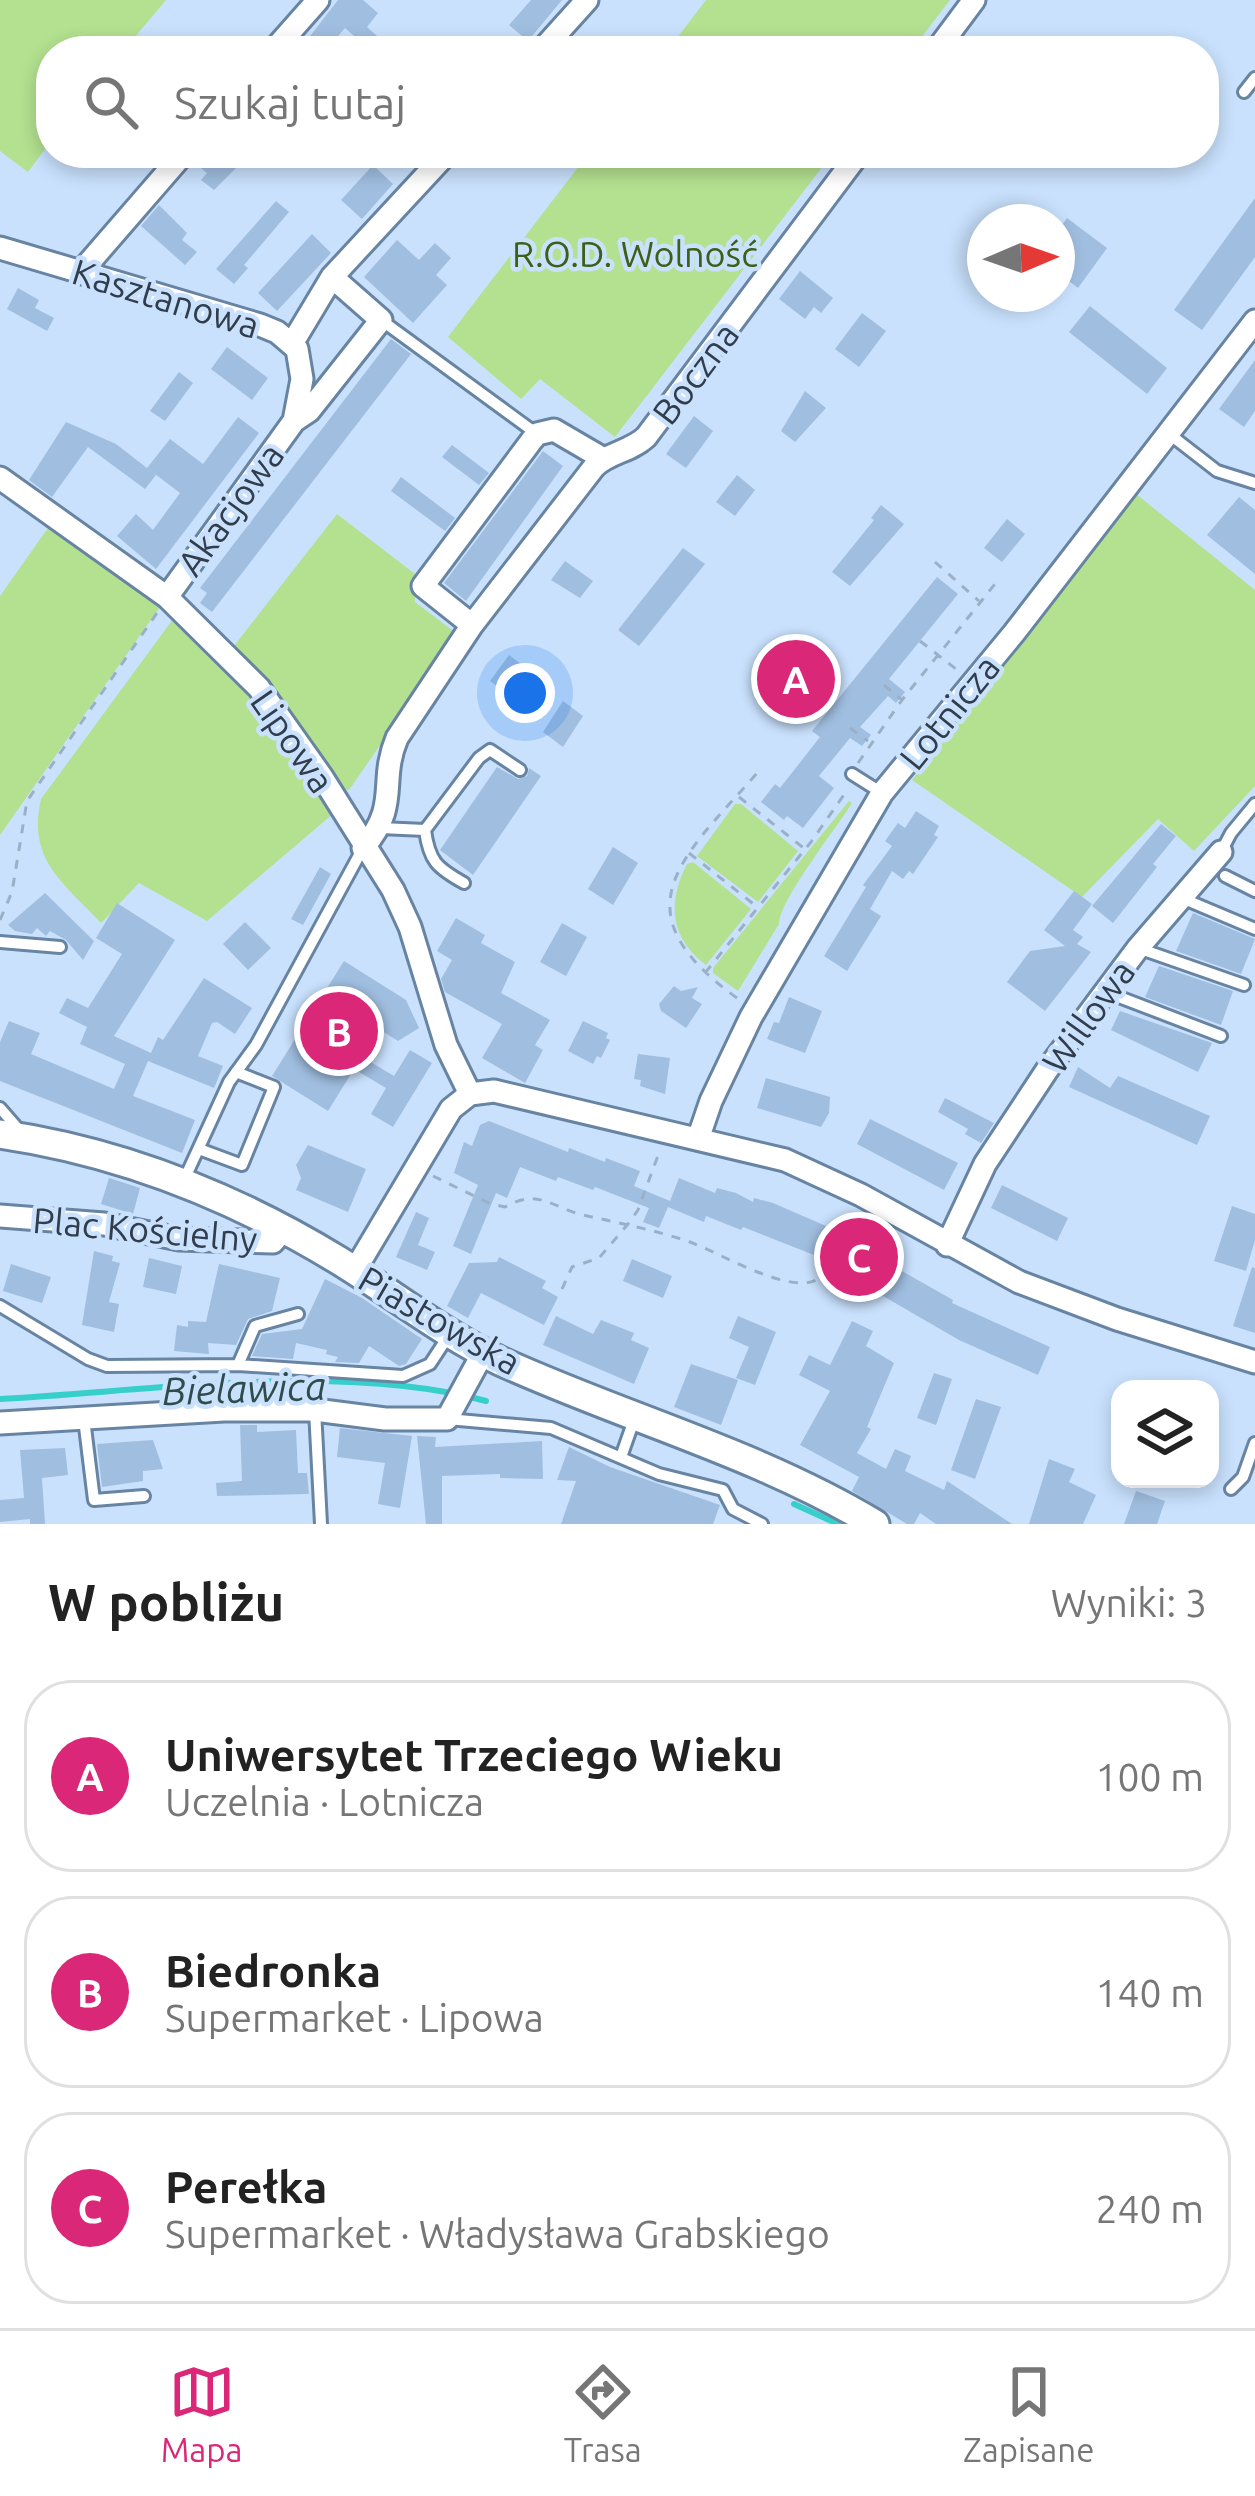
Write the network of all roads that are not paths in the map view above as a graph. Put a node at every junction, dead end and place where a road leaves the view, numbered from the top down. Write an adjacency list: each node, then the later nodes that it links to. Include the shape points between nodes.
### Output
1 (317, 0): 4 (street)
2 (587, 0): 5 (street)
3 (974, 0): 6 (street)
4 (286, 36)
5 (555, 36)
6 (947, 36)
7 (1255, 78): 8 (lane)
8 (1244, 92)
9 (171, 168): 13 (street)
10 (433, 168): 14 (street)
11 (848, 168): 22 (street, Boczna, via 646,437)
12 (0, 248): 13 (street, Kasztanowa)
13 (80, 273): 17 (street, Kasztanowa, via 260,325)
14 (332, 277): 15 (street); 17 (street)
15 (381, 320): 19 (street, Akacjowa); 21 (lane)
16 (1255, 321): 20 (street, Lotnicza)
17 (293, 342): 18 (street, Kasztanowa)
18 (302, 379): 19 (street, Akacjowa)
19 (294, 421): 25 (street, Akacjowa)
20 (1168, 433): 24 (lane, via 1217,471); 29 (street, Lotnicza)
21 (538, 434): 22 (street, via 554,430); 26 (street, via 423,586)
22 (602, 458): 26 (street, Boczna)
23 (0, 478): 25 (street, Lipowa)
24 (1255, 483)
25 (166, 597): 33 (street, Lipowa, via 259,688)
26 (472, 625): 31 (street, Boczna, via 397,738)
27 (520, 770): 32 (lane, via 490,750)
28 (852, 774): 29 (lane)
29 (882, 794): 50 (street, Lotnicza, via 751,1017)
30 (1255, 804): 34 (lane, Willowa)
31 (380, 828): 32 (lane); 33 (street)
32 (425, 830): 36 (lane, via 436,867)
33 (363, 848): 46 (lane); 47 (street, Lipowa, via 410,927 429,998)
34 (1221, 852): 38 (street, Willowa)
35 (1225, 876): 37 (lane)
36 (464, 883)
37 (1255, 892)
38 (1184, 898): 39 (lane); 42 (street, Willowa)
39 (1255, 928)
40 (0, 942): 41 (lane)
41 (60, 947)
42 (1138, 948): 43 (lane); 44 (street, Willowa)
43 (1244, 985)
44 (1106, 992): 45 (lane); 55 (street, Willowa, via 985,1164)
45 (1221, 1036)
46 (236, 1072): 51 (lane); 51 (lane, via 274,1087 242,1166)
47 (470, 1094): 50 (street, via 508,1093); 56 (street, via 451,1109)
48 (0, 1108): 49 (lane)
49 (13, 1136): 52 (main road, Piastowska)
50 (698, 1139): 55 (street, via 785,1160)
51 (199, 1149): 52 (lane)
52 (184, 1180): 54 (main road, Piastowska)
53 (0, 1216): 54 (street, Plac Kościelny, via 179,1239 273,1242)
54 (284, 1229): 56 (main road, Piastowska)
55 (947, 1245): 61 (street, via 1019,1282)
56 (355, 1270): 59 (main road, Piastowska)
57 (0, 1306): 62 (lane, via 107,1366)
58 (298, 1314): 62 (lane, via 255,1326)
59 (451, 1332): 60 (main road, Piastowska); 62 (lane, via 423,1370 403,1376)
60 (483, 1353): 63 (street); 65 (main road, Piastowska)
61 (1255, 1362)
62 (238, 1365)
63 (457, 1401): 64 (street, via 385,1418); 69 (lane)
64 (315, 1410): 66 (street); 72 (lane)
65 (636, 1415): 69 (lane); 74 (main road, Piastowska, via 784,1474)
66 (84, 1418): 67 (street); 71 (lane, via 94,1500)
67 (0, 1423)
68 (1255, 1443): 70 (lane)
69 (621, 1457): 73 (lane, via 723,1490 733,1509)
70 (1231, 1489)
71 (144, 1496)
72 (321, 1524)
73 (762, 1524)
74 (875, 1524)

